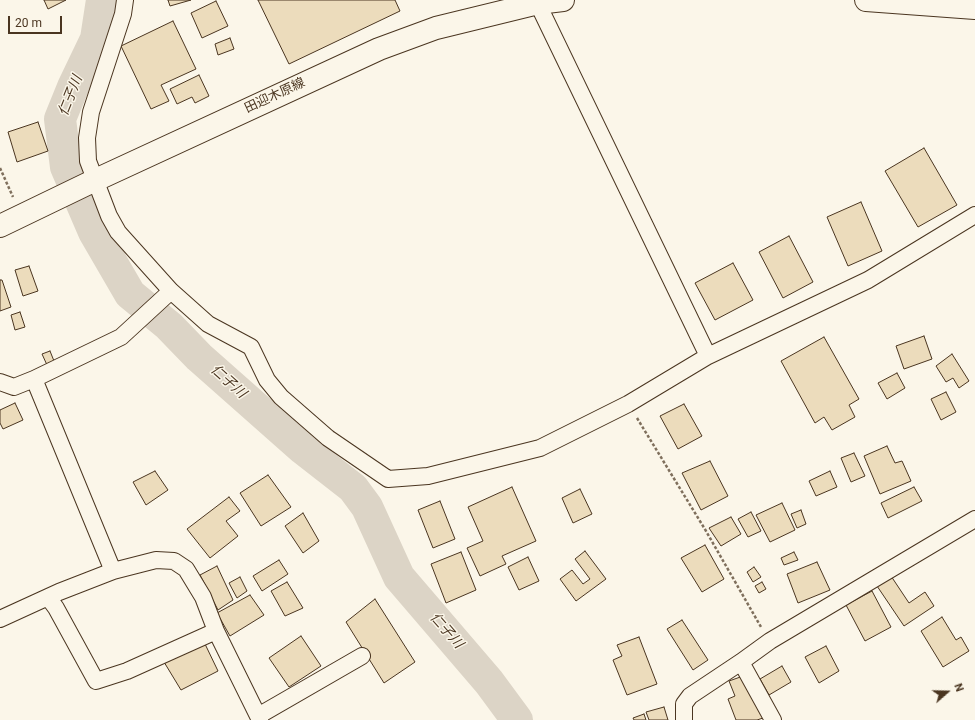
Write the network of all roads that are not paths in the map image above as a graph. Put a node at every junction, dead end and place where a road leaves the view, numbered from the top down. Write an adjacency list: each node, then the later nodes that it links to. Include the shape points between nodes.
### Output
1 (125, 0): 6 (street, via 123,14 91,112 87,138)
2 (563, 0): 4 (main road, 田迎木原線)
3 (866, 0): 5 (main road)
4 (537, 2): 6 (main road, 田迎木原線, via 436,28 379,49); 10 (street)
5 (975, 8)
6 (91, 182): 8 (main road, 田迎木原線); 9 (street, via 118,232)
7 (975, 215): 10 (street, via 868,280)
8 (0, 226)
9 (171, 291): 10 (street, via 208,324 252,347 267,380 281,397 328,438 388,479 428,476 540,448 628,404); 11 (street, via 122,337)
10 (708, 356)
11 (34, 379): 12 (street, via 14,386); 14 (street)
12 (0, 382)
13 (975, 519): 19 (street, via 770,641)
14 (112, 571): 15 (street); 17 (street, via 156,560 174,561 186,569 203,596)
15 (48, 597): 16 (street); 17 (street, via 96,681 127,671)
16 (0, 619)
17 (216, 631): 20 (street)
18 (362, 656): 20 (street)
19 (741, 662): 21 (street, via 690,696 684,704); 22 (street)
20 (259, 718)
21 (684, 720)
22 (773, 720)

